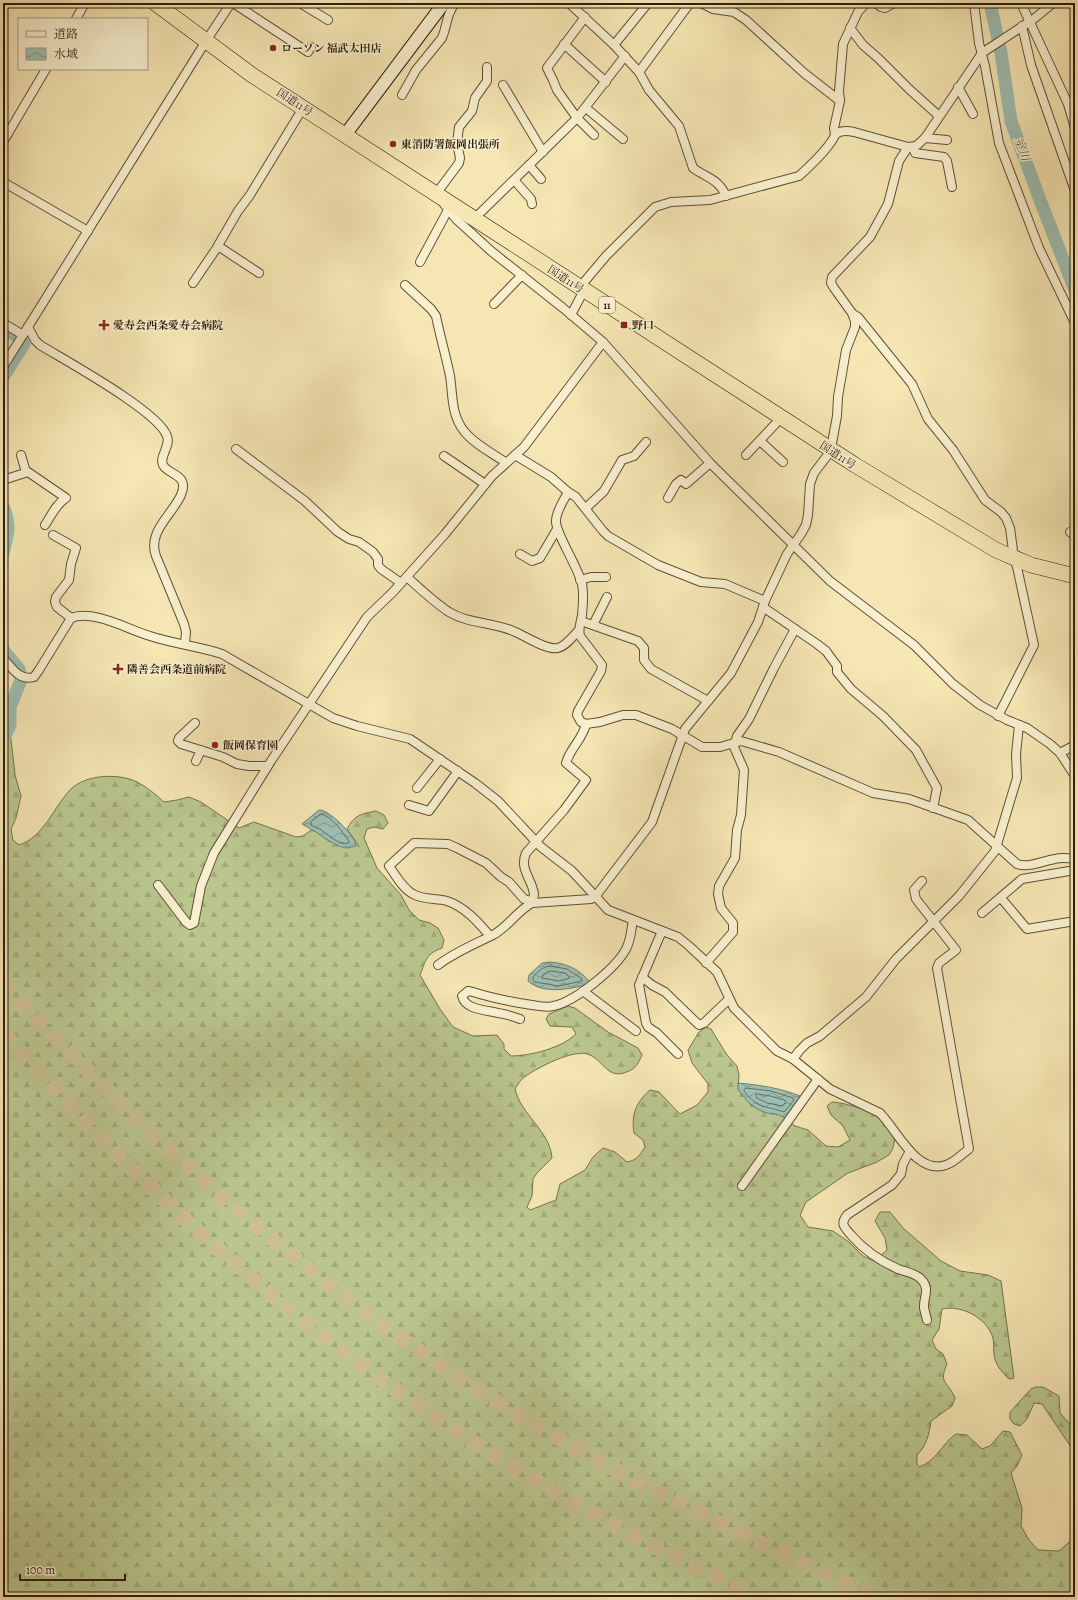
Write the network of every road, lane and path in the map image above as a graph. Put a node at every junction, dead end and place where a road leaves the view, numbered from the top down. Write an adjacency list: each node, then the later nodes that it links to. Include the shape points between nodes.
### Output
1 (85, 3): 18 (street)
2 (155, 3): 23 (highway, 国道11号 / 11)
3 (232, 3): 23 (street); 26 (street, via 308,52)
4 (300, 3): 19 (street)
5 (444, 3): 44 (street)
6 (456, 3): 35 (street, via 446,19 442,38 416,70)
7 (569, 3): 17 (street)
8 (648, 3): 25 (street)
9 (690, 3): 31 (street)
10 (701, 3): 36 (street, via 713,9 734,12 746,20 804,73)
11 (866, 3): 22 (street, via 859,9)
12 (876, 3): 13 (street, via 885,8)
13 (894, 3)
14 (974, 3): 27 (street, via 979,43)
15 (1021, 3): 20 (street)
16 (1053, 3): 20 (street)
17 (585, 17): 24 (street); 25 (street)
18 (77, 18)
19 (328, 20)
20 (1030, 21): 21 (street); 42 (street, via 1068,104)
21 (1021, 27): 27 (street); 57 (street, via 1030,65)
22 (850, 28): 36 (street, via 843,44); 40 (street, via 864,45)
23 (206, 41): 37 (highway, 国道11号 / 11); 63 (street)
24 (564, 44): 32 (street); 41 (street, via 547,68 557,90)
25 (614, 45): 28 (street)
26 (311, 47)
27 (985, 51): 34 (street); 75 (street, via 999,143 1039,248)
28 (625, 56): 31 (street); 32 (street)
29 (486, 67): 58 (street, via 488,81 475,98 472,111 459,127 459,163)
30 (45, 70): 49 (street)
31 (639, 72): 59 (street, via 649,90 679,126 693,168 721,185)
32 (606, 82): 38 (street)
33 (503, 85): 51 (street)
34 (958, 87): 39 (street); 40 (street)
35 (402, 95)
36 (840, 101): 43 (street, via 834,128)
37 (303, 108): 44 (highway, 国道11号 / 11); 64 (street)
38 (586, 108): 41 (street); 47 (street)
39 (974, 114)
40 (939, 116): 46 (street)
41 (577, 118): 45 (street); 51 (street)
42 (1075, 128)
43 (836, 134): 50 (street, via 854,132); 59 (street, via 799,176)
44 (345, 135): 58 (highway, 国道11号 / 11)
45 (594, 135)
46 (925, 138): 48 (street); 50 (street)
47 (623, 139)
48 (947, 140)
49 (3, 142)
50 (910, 147): 56 (street, via 915,153 944,157); 72 (street, via 899,161 888,204 870,236 832,277 831,283)
51 (542, 152): 52 (street)
52 (529, 165): 53 (street); 54 (street)
53 (541, 178)
54 (514, 180): 60 (street, via 531,199); 62 (street)
55 (3, 182): 63 (street)
56 (952, 187)
57 (1075, 191)
58 (436, 194): 61 (street); 62 (highway, 国道11号 / 11)
59 (726, 196): 70 (street, via 710,200 670,202 655,207 606,256)
60 (532, 204)
61 (448, 210): 65 (street); 67 (street, via 491,251)
62 (474, 219): 70 (highway, 国道11号 / 11)
63 (88, 231): 76 (street)
64 (218, 246): 66 (street); 68 (street)
65 (420, 262)
66 (259, 273)
67 (522, 275): 71 (street); 73 (street)
68 (193, 283)
69 (405, 284): 89 (street, via 436,316 450,374 456,417 472,439)
70 (582, 288): 73 (street); 80 (highway, 国道11号 / 11)
71 (494, 304)
72 (852, 313): 84 (street, via 855,327 846,350); 103 (street, via 912,384 928,419 953,450 985,500 1006,518)
73 (571, 315): 78 (street)
74 (3, 323): 77 (street)
75 (1075, 323)
76 (28, 327): 77 (street); 116 (street, via 40,344 152,416 168,436 163,464 166,469 178,475 183,486 178,502 154,538 154,546 184,624)
77 (21, 338): 79 (street)
78 (603, 342): 86 (street, via 524,447); 91 (street)
79 (3, 367)
80 (782, 418): 81 (street); 84 (highway, 国道11号 / 11)
81 (760, 441): 87 (street); 90 (street)
82 (646, 442): 97 (street, via 634,456 622,460 604,491)
83 (236, 449): 107 (street, via 305,501 338,532 373,552 381,569)
84 (830, 450): 101 (street, via 814,473 810,484 807,520); 103 (highway, 国道11号 / 11, via 973,538)
85 (21, 455): 92 (street)
86 (515, 455): 89 (street); 95 (street, via 551,477)
87 (746, 455)
88 (444, 456): 94 (street)
89 (505, 462): 94 (street)
90 (783, 462)
91 (710, 463): 96 (street, via 686,484 681,480 676,484); 101 (street)
92 (26, 472): 93 (street); 98 (street, via 36,476 66,498 54,510)
93 (3, 480)
94 (485, 484): 107 (street)
95 (568, 492): 97 (street); 99 (street, via 557,515)
96 (668, 498)
97 (586, 508): 110 (street, via 608,536 658,564 701,582 725,584)
98 (45, 525)
99 (557, 529): 102 (street, via 540,558 532,561); 108 (street, via 576,565)
100 (52, 535): 111 (street, via 76,548 69,580 55,602)
101 (793, 545): 110 (street); 120 (street, via 830,581 914,645 953,684)
102 (520, 554)
103 (1014, 558): 105 (highway, 国道11号 / 11); 120 (street, via 1034,645)
104 (1075, 568): 105 (street, via 1065,570)
105 (1068, 574)
106 (606, 577): 108 (street)
107 (404, 580): 115 (street, via 450,612 469,620 512,630 550,648 562,646); 119 (street, via 367,617)
108 (580, 580): 112 (street, via 583,608)
109 (607, 597): 113 (street)
110 (764, 604): 114 (street); 118 (street, via 758,622 731,673)
111 (71, 618): 116 (street, via 99,618 150,637); 117 (street, via 34,676 24,678 16,674)
112 (581, 621): 113 (street); 115 (street)
113 (593, 625): 118 (street, via 638,641 644,648 644,660 651,669)
114 (795, 629): 125 (street); 136 (street, via 826,651 837,666 837,672 852,689 916,750 937,788)
115 (579, 630): 122 (street, via 580,636 602,666 578,711 577,716)
116 (185, 644): 119 (street, via 222,654)
117 (3, 658)
118 (708, 701): 124 (street, via 685,729)
119 (309, 704): 129 (street, via 333,718 410,738); 131 (street)
120 (998, 716): 123 (street)
121 (195, 723): 127 (street, via 178,738 178,741)
122 (586, 724): 124 (street, via 623,715 636,715); 137 (street, via 566,763 586,780)
123 (1019, 725): 128 (street, via 1027,728); 138 (street, via 1017,778)
124 (683, 736): 125 (street, via 702,747); 143 (street, via 652,822)
125 (735, 742): 136 (street, via 745,742 779,752 873,793 909,799); 152 (street, via 734,747 744,770 741,815 735,858 718,894 721,908 733,924 733,932)
126 (1075, 745): 128 (street)
127 (201, 750): 130 (street); 131 (street, via 237,764)
128 (1060, 753): 133 (street)
129 (440, 759): 132 (street); 134 (street)
130 (196, 762)
131 (267, 766): 142 (street, via 214,853 202,886 194,923 186,922)
132 (458, 771): 135 (street, via 429,811); 137 (street, via 498,801)
133 (1075, 776)
134 (417, 788)
135 (409, 805)
136 (933, 808): 138 (street, via 968,820)
137 (536, 842): 143 (street, via 572,871); 145 (street, via 524,859 524,868 534,894)
138 (996, 846): 139 (street, via 1023,866 1032,866 1056,858); 148 (street, via 995,851 959,896)
139 (1075, 859)
140 (1075, 870): 144 (street, via 1022,879)
141 (922, 881): 148 (street, via 914,890 916,899)
142 (158, 885)
143 (595, 897): 145 (street); 147 (street, via 608,910)
144 (1001, 898): 146 (street); 149 (street, via 1027,929)
145 (532, 902): 151 (street); 151 (street, via 524,898 486,863 448,844 414,843 389,866 406,890 414,895 446,900 456,905 468,913)
146 (982, 913)
147 (633, 920): 150 (street); 155 (street, via 630,940 620,959)
148 (932, 921): 160 (street, via 896,959 866,998 820,1036 807,1043); 162 (street, via 956,950 939,962 937,968 969,1149 946,1165 934,1166 925,1164)
149 (1075, 921)
150 (662, 931): 152 (street, via 678,937); 154 (street)
151 (490, 936): 153 (street)
152 (706, 963): 156 (street, via 717,972)
153 (438, 965)
154 (642, 977): 156 (street, via 665,992 699,1025); 159 (street, via 639,985 646,1023)
155 (583, 991): 157 (street, via 553,1007 512,1002 468,991 462,996 475,1008); 158 (street)
156 (729, 999): 160 (street, via 738,1012 777,1051)
157 (520, 1019)
158 (636, 1031)
159 (678, 1054)
160 (794, 1059): 161 (street)
161 (818, 1079): 162 (street, via 830,1089 880,1113); 163 (street)
162 (910, 1151): 164 (street, via 898,1179 848,1215 843,1223 867,1251 880,1260 921,1279 927,1296 924,1307)
163 (742, 1186)
164 (927, 1320)

